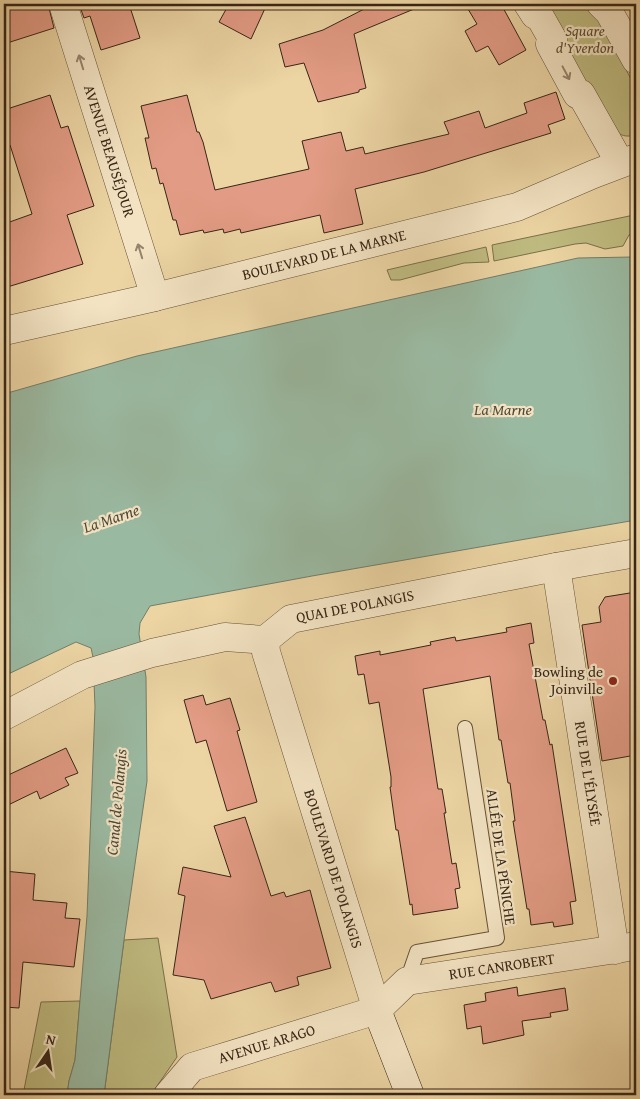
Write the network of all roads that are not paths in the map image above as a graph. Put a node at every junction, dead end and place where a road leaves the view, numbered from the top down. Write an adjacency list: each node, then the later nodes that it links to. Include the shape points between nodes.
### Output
1 (63, 4): 6 (street, AVENUE BEAUSÉJOUR, one-way to 1)
2 (528, 4): 5 (street, one-way to 5, via 535,15 540,16 554,40 550,44 577,94 582,94)
3 (601, 4): 4 (street)
4 (635, 53)
5 (628, 161): 6 (street, BOULEVARD DE LA MARNE, via 517,207)
6 (155, 297): 7 (street, BOULEVARD DE LA MARNE)
7 (4, 331)
8 (636, 553): 9 (street, QUAI DE POLANGIS)
9 (556, 567): 10 (street, QUAI DE POLANGIS, via 291,619); 13 (street, RUE DE L'ÉLYSÉE)
10 (265, 640): 11 (street, via 225,637 152,653 82,675); 15 (street, BOULEVARD DE POLANGIS)
11 (4, 716)
12 (466, 728): 14 (lane, ALLÉE DE LA PÉNICHE, via 497,938 417,952)
13 (626, 948): 14 (street, RUE CANROBERT)
14 (407, 981): 15 (street)
15 (377, 1010): 16 (street, AVENUE ARAGO, via 192,1067); 17 (street, BOULEVARD DE POLANGIS)
16 (168, 1095)
17 (410, 1095)

